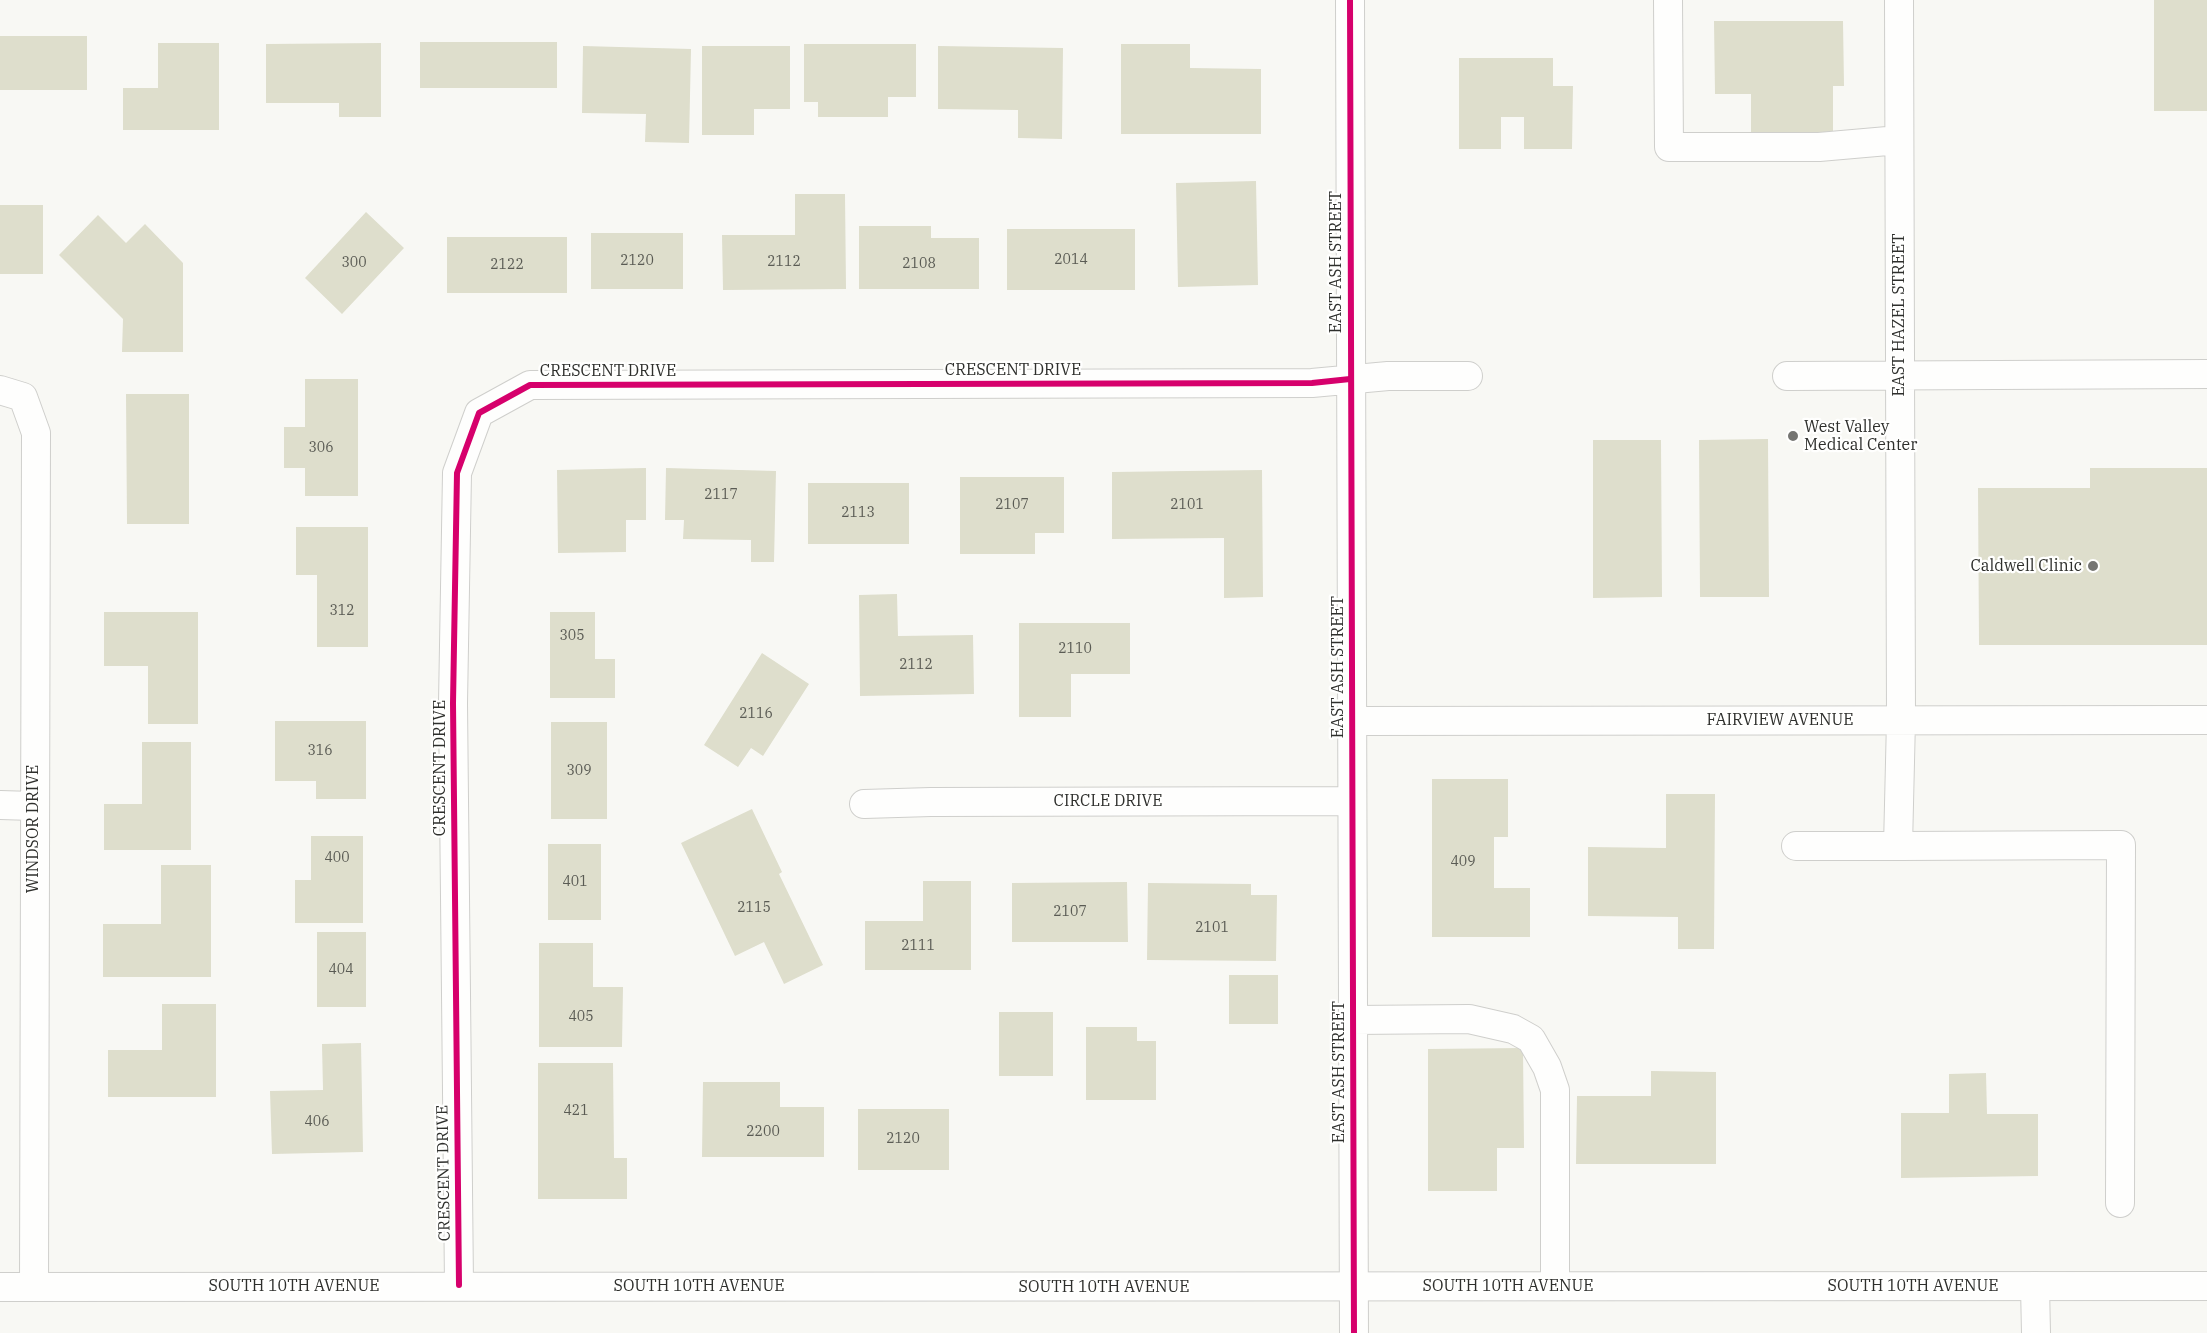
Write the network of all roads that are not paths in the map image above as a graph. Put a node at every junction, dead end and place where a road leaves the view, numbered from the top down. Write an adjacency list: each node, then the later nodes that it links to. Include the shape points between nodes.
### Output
1 (1350, 0): 9 (street, EAST ASH STREET)
2 (1668, 0): 4 (street, via 1669,147 1819,147)
3 (1899, 0): 4 (street, EAST HAZEL STREET)
4 (1899, 140): 8 (street, EAST HAZEL STREET)
5 (2207, 374): 8 (street)
6 (1468, 376): 9 (street, CRESCENT DRIVE)
7 (1786, 376): 8 (street)
8 (1899, 376): 11 (street, EAST HAZEL STREET)
9 (1350, 378): 13 (street, EAST ASH STREET); 22 (street, CRESCENT DRIVE, via 1312,382 530,385 479,413 456,473 454,713)
10 (0, 390): 17 (street, WINDSOR DRIVE, via 23,397 36,434)
11 (1901, 720): 12 (street, FAIRVIEW AVENUE); 13 (street, FAIRVIEW AVENUE); 19 (street, EAST HAZEL STREET)
12 (2207, 720)
13 (1352, 721): 14 (street, EAST ASH STREET)
14 (1352, 801): 15 (street, CIRCLE DRIVE); 20 (street, EAST ASH STREET)
15 (864, 804)
16 (0, 806): 17 (street)
17 (33, 806): 27 (street, WINDSOR DRIVE)
18 (1796, 846): 19 (street)
19 (1898, 846): 21 (street, via 2122,845)
20 (1353, 1020): 23 (street, via 1469,1019 1513,1029 1532,1039 1555,1090); 28 (street, EAST ASH STREET)
21 (2120, 1203)
22 (459, 1285): 27 (street, SOUTH 10TH AVENUE); 28 (street, SOUTH 10TH AVENUE)
23 (1555, 1286): 24 (street, SOUTH 10TH AVENUE); 28 (street, SOUTH 10TH AVENUE)
24 (2035, 1286): 25 (street, SOUTH 10TH AVENUE); 30 (street)
25 (2207, 1286)
26 (0, 1287): 27 (street, SOUTH 10TH AVENUE)
27 (34, 1287)
28 (1353, 1287): 29 (street, EAST ASH STREET)
29 (1354, 1333)
30 (2036, 1333)

